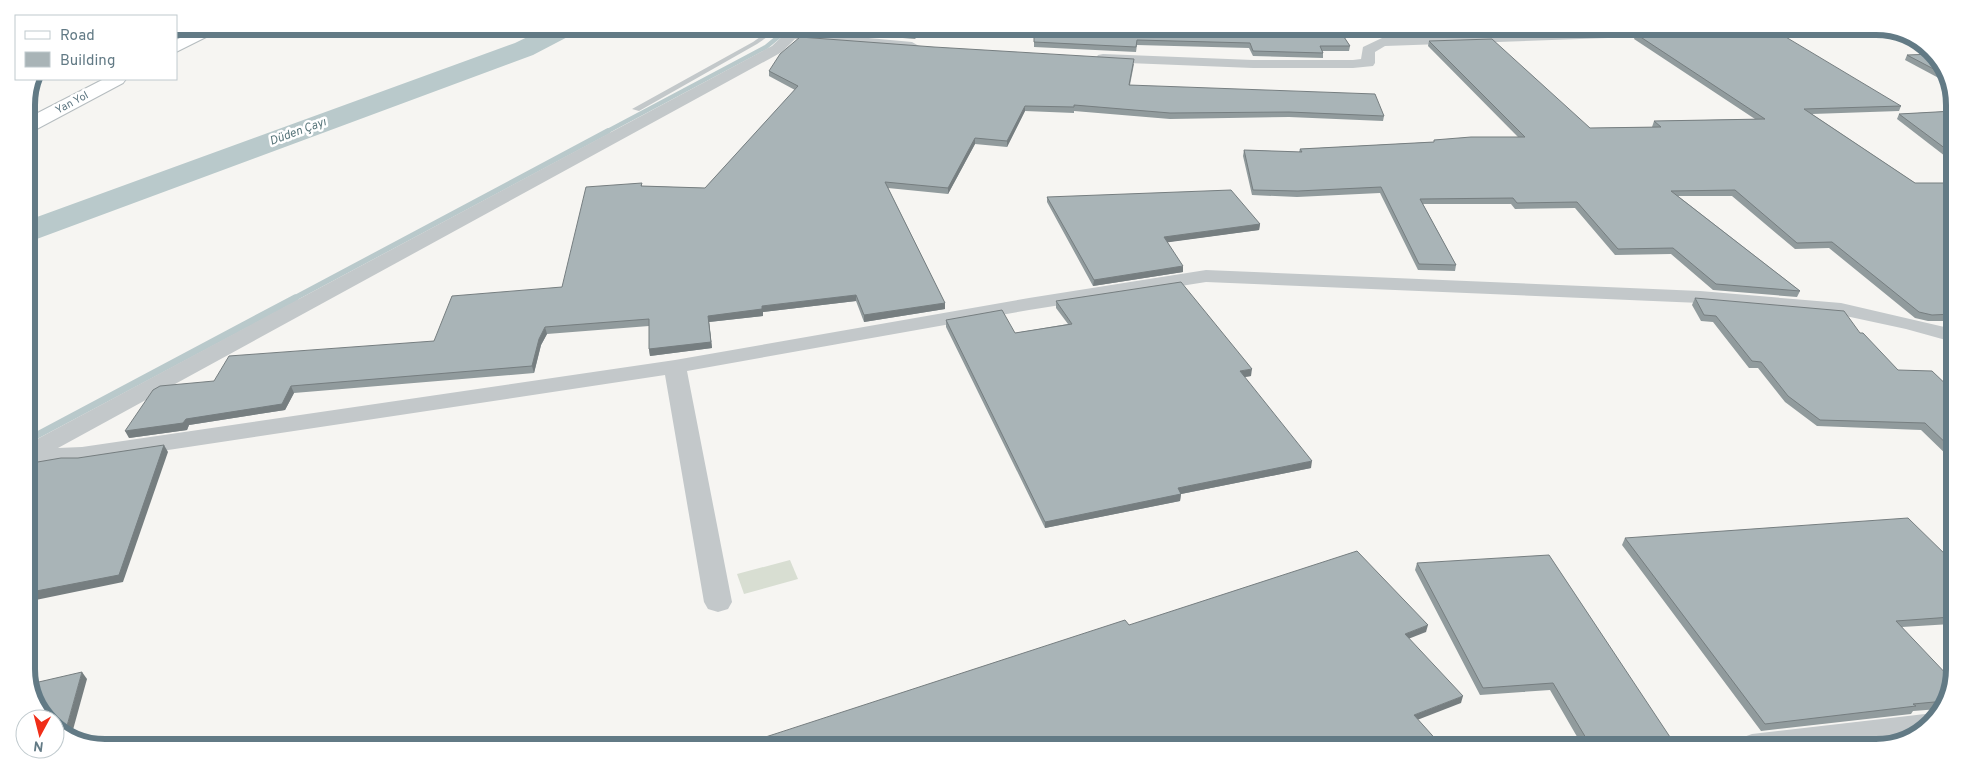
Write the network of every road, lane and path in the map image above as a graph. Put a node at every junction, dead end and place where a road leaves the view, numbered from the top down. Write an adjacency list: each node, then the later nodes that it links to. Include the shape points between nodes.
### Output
1 (198, 35): 5 (street)
2 (787, 35): 8 (street, via 777,49)
3 (831, 35): 6 (street)
4 (1579, 35): 7 (street, via 1382,42 1368,50 1368,63 1353,64)
5 (178, 46)
6 (922, 46)
7 (1086, 58)
8 (709, 78): 10 (lane); 14 (street)
9 (115, 80): 11 (street, Yan Yol)
10 (636, 109)
11 (35, 122)
12 (1946, 336): 13 (street, via 1910,324 1840,310 1700,297 1206,276)
13 (675, 367): 15 (street, via 82,455); 16 (street)
14 (35, 450)
15 (35, 455)
16 (718, 602)
17 (1911, 730): 18 (street)
18 (1830, 739)

